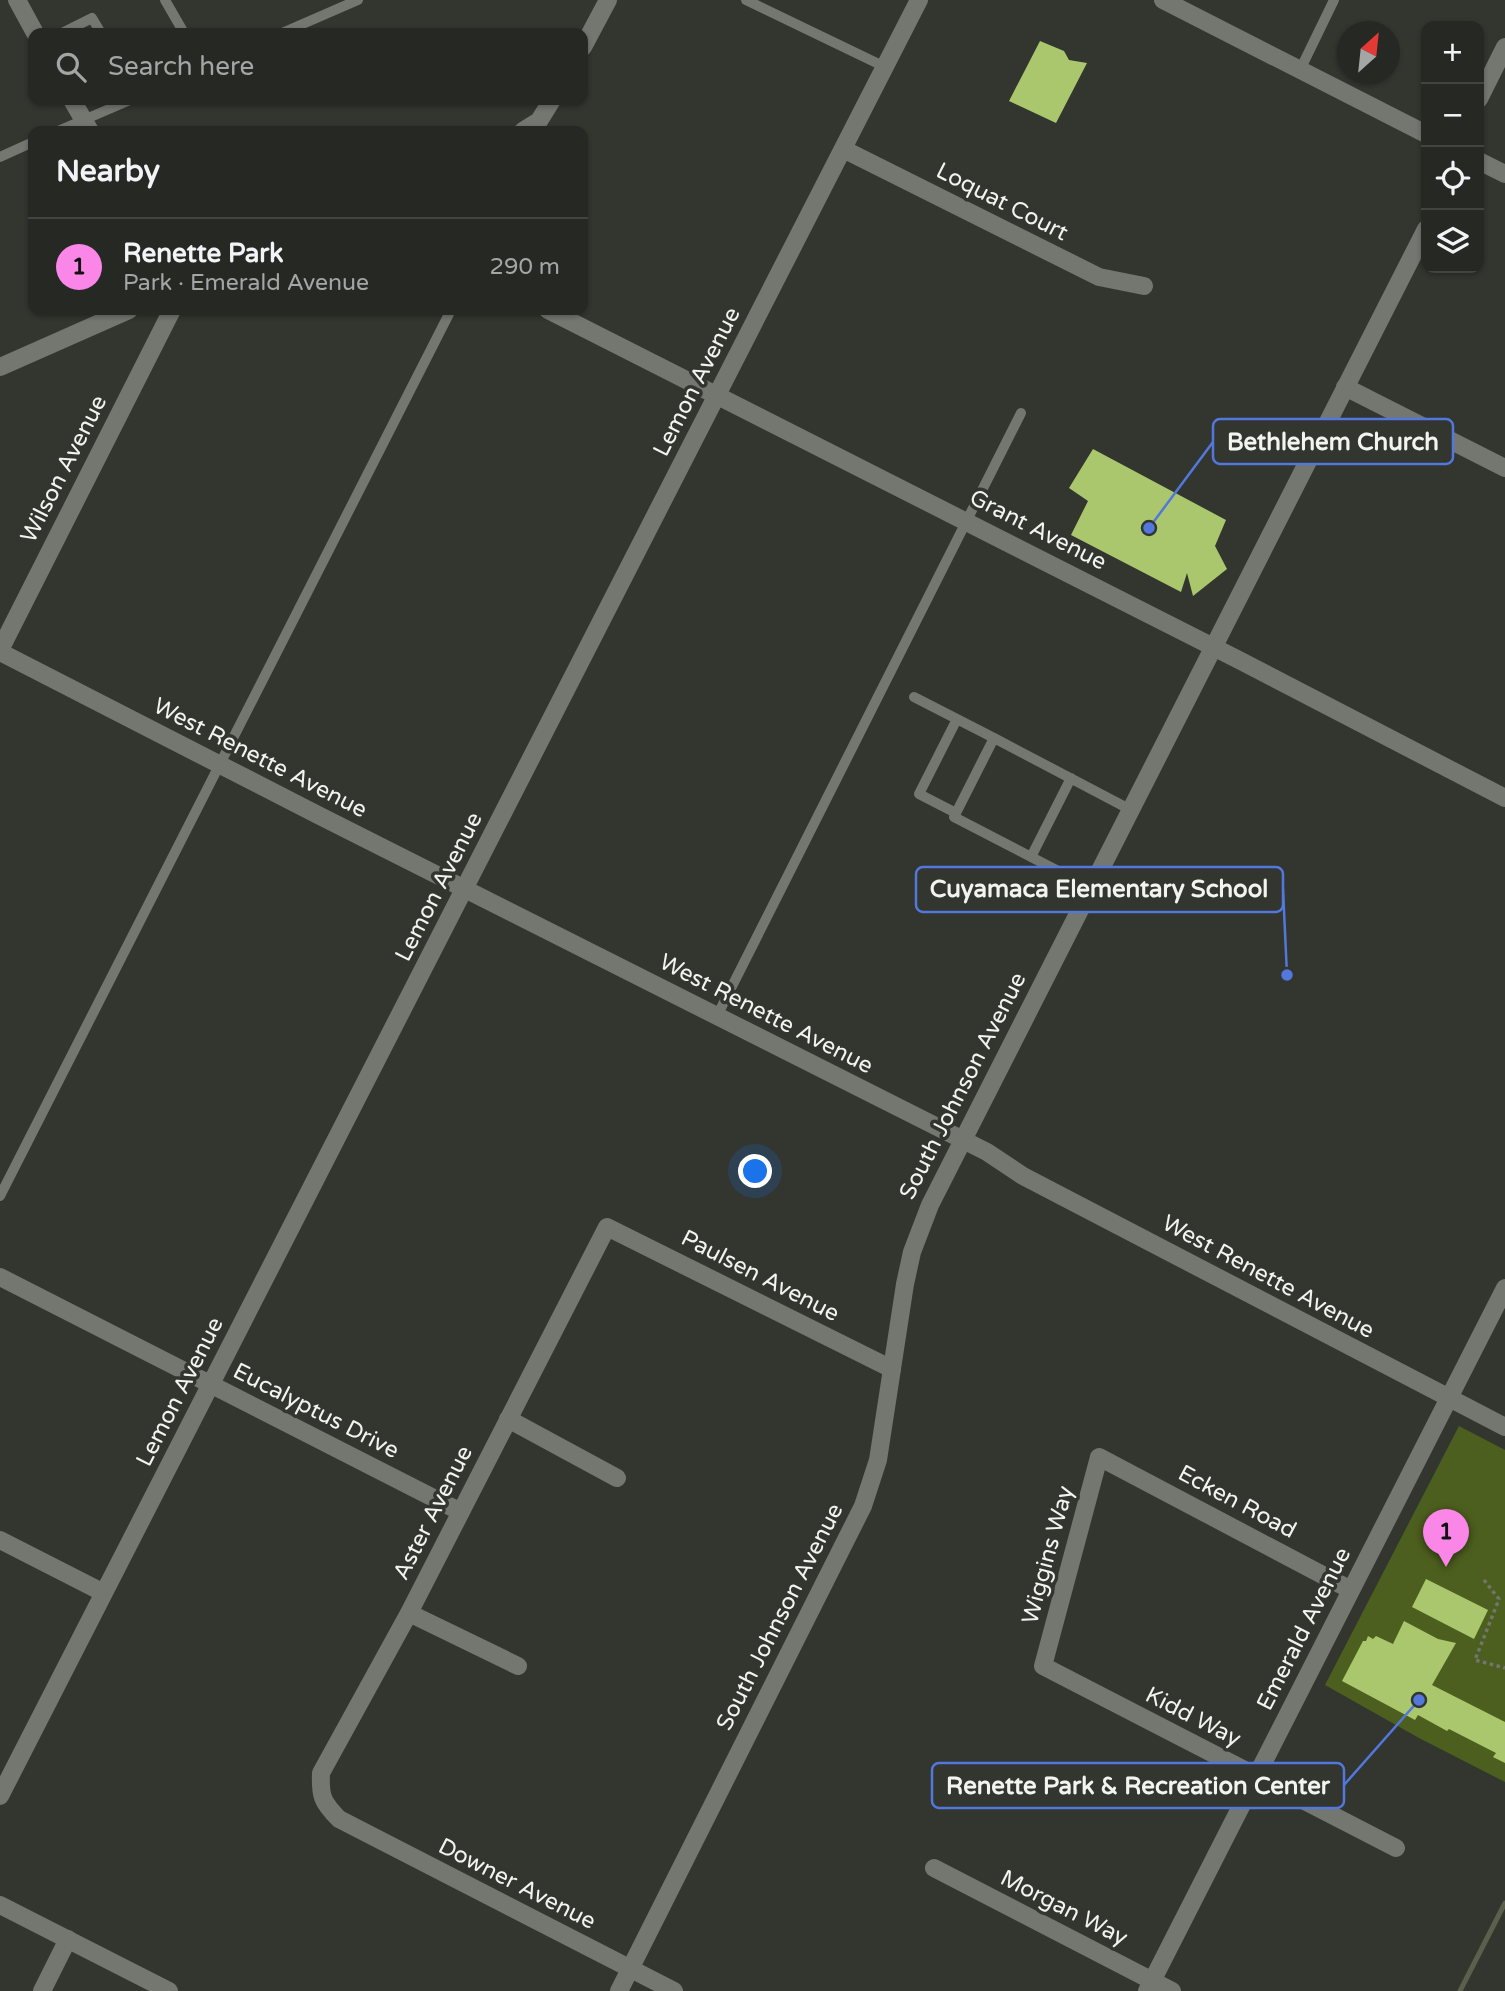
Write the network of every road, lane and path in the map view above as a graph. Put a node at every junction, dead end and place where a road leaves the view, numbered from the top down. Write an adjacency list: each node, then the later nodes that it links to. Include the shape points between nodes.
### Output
1 (17, 0): 9 (street)
2 (165, 0): 12 (lane)
3 (358, 0): 13 (lane)
4 (608, 0): 14 (street)
5 (746, 0): 16 (lane)
6 (919, 0): 16 (street, Lemon Avenue)
7 (1163, 0): 17 (street)
8 (1334, 0): 17 (lane)
9 (32, 28)
10 (72, 28): 11 (lane, via 92,18)
11 (98, 28)
12 (181, 28)
13 (294, 28)
14 (588, 38)
15 (1505, 47): 18 (street)
16 (885, 67): 26 (street, Lemon Avenue)
17 (1300, 70): 24 (street)
18 (1484, 89)
19 (75, 105): 22 (street)
20 (122, 105): 22 (lane)
21 (550, 105): 23 (street)
22 (86, 126)
23 (539, 126)
24 (1421, 131)
25 (28, 144): 27 (lane)
26 (843, 149): 31 (street, Loquat Court, via 1099,277); 38 (street, Lemon Avenue)
27 (0, 157)
28 (1484, 164): 29 (street)
29 (1505, 174)
30 (1421, 239): 37 (street, South Johnson Avenue)
31 (1144, 286)
32 (118, 315): 36 (street)
33 (169, 315): 43 (street, Wilson Avenue)
34 (447, 315): 47 (lane)
35 (558, 315): 38 (street, Grant Avenue)
36 (0, 367)
37 (1345, 387): 40 (street); 42 (street, South Johnson Avenue)
38 (718, 395): 41 (street, Grant Avenue); 53 (street, Lemon Avenue)
39 (1021, 413): 41 (lane)
40 (1505, 468)
41 (966, 521): 42 (street, Grant Avenue); 55 (lane)
42 (1214, 647): 49 (street, Grant Avenue); 50 (street, South Johnson Avenue)
43 (0, 651): 47 (street, West Renette Avenue)
44 (914, 697): 45 (lane)
45 (957, 719): 46 (lane); 51 (lane, via 919,794)
46 (994, 738): 48 (lane); 51 (lane)
47 (220, 765): 53 (street, West Renette Avenue); 57 (lane)
48 (1071, 778): 50 (lane); 52 (lane)
49 (1505, 797)
50 (1131, 810): 54 (street, South Johnson Avenue)
51 (956, 813): 52 (lane, via 954,817)
52 (1031, 857): 54 (lane)
53 (466, 888): 55 (street, West Renette Avenue); 62 (street, Lemon Avenue)
54 (1091, 888): 56 (street, South Johnson Avenue)
55 (717, 1017): 56 (street, West Renette Avenue)
56 (962, 1139): 61 (street, South Johnson Avenue, via 912,1252); 63 (street, West Renette Avenue, via 1023,1177)
57 (0, 1196)
58 (607, 1227): 61 (street, Paulsen Avenue); 64 (street, Aster Avenue)
59 (0, 1277): 62 (street, Eucalyptus Drive)
60 (1505, 1288): 63 (street, Emerald Avenue)
61 (892, 1369): 84 (street, South Johnson Avenue, via 878,1460 863,1506)
62 (211, 1385): 68 (street, Eucalyptus Drive); 72 (street, Lemon Avenue)
63 (1449, 1398): 65 (street, West Renette Avenue); 71 (street, Emerald Avenue)
64 (508, 1419): 67 (street); 68 (street, Aster Avenue)
65 (1505, 1427)
66 (1099, 1457): 71 (street, Ecken Road); 75 (street, Wiggins Way)
67 (617, 1478)
68 (461, 1512): 73 (street, Aster Avenue)
69 (0, 1540): 72 (street)
70 (1484, 1580): 76 (path, via 1499,1599 1475,1660)
71 (1351, 1590): 77 (street, Emerald Avenue)
72 (104, 1593): 78 (street, Lemon Avenue)
73 (410, 1613): 74 (street); 79 (street, Aster Avenue, via 321,1773 320,1793)
74 (518, 1666)
75 (1044, 1666): 77 (street, Kidd Way)
76 (1505, 1668)
77 (1256, 1777): 80 (street, Kidd Way); 85 (street, Emerald Avenue)
78 (0, 1796)
79 (339, 1819): 84 (street, Downer Avenue)
80 (1396, 1848)
81 (934, 1868): 85 (street, Morgan Way)
82 (0, 1905): 83 (street)
83 (68, 1940): 86 (street); 87 (street)
84 (631, 1969): 88 (street, South Johnson Avenue); 89 (street, Downer Avenue)
85 (1149, 1986): 90 (street, Morgan Way)
86 (42, 1991)
87 (169, 1991)
88 (619, 1991)
89 (674, 1991)
90 (1172, 1991)

